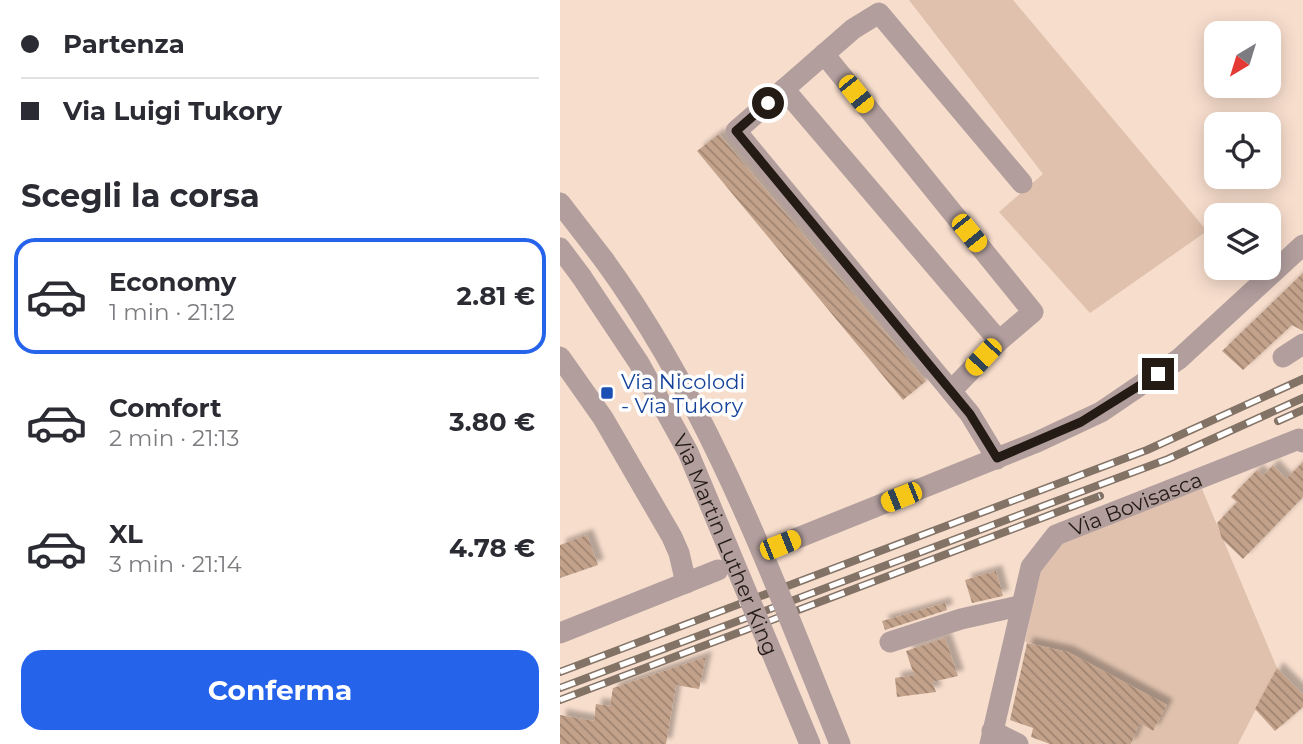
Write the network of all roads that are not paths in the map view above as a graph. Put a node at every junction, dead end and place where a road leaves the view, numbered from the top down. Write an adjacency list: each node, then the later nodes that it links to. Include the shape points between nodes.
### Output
1 (824, 54): 2 (street); 3 (street, via 879,13); 7 (street, via 1032,312)
2 (784, 89): 7 (street); 11 (street, via 736,131)
3 (1022, 184)
4 (560, 203): 22 (street, Via Martin Luther King, bridge, via 666,354 717,449)
5 (1303, 245): 13 (street, via 1196,345 1158,374 1081,422)
6 (560, 248): 21 (street, Via Martin Luther King, bridge, via 644,372 695,468)
7 (999, 341): 11 (street)
8 (1303, 344): 10 (street)
9 (560, 357): 16 (street, via 603,418 675,542)
10 (1283, 357)
11 (951, 391): 13 (street)
12 (1303, 442): 17 (street, Via Bovisasca, via 1299,439 1061,531 1031,567)
13 (997, 458): 14 (street)
14 (780, 545)
15 (718, 570): 16 (street)
16 (686, 583): 18 (street)
17 (1019, 606): 19 (street); 20 (street, Via Bovisasca)
18 (560, 633)
19 (890, 642)
20 (991, 737): 23 (street)
21 (810, 744)
22 (840, 744)
23 (1018, 744)

